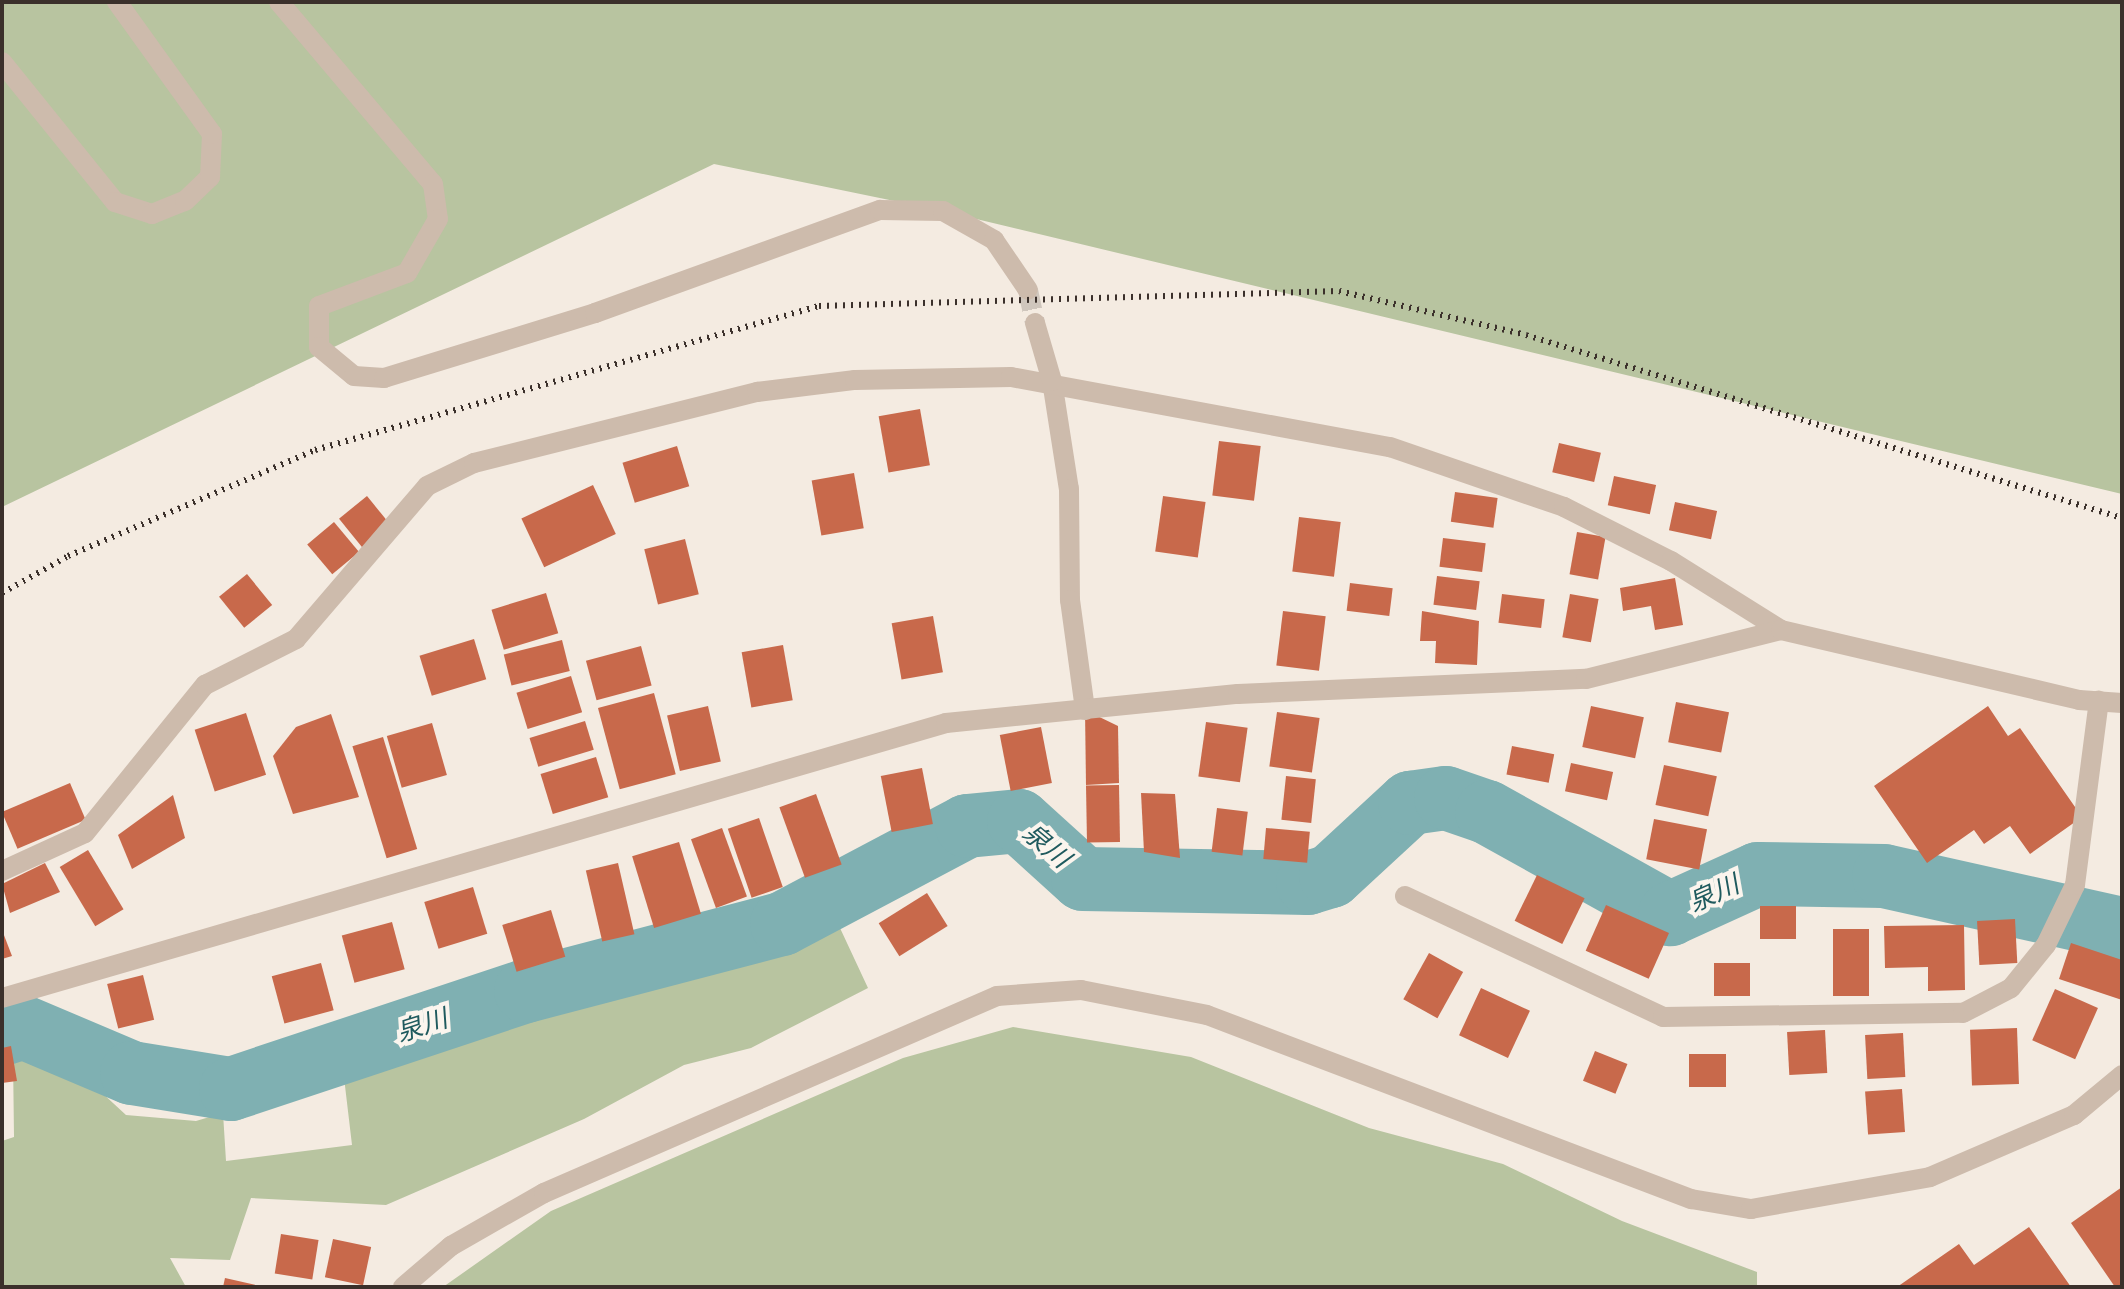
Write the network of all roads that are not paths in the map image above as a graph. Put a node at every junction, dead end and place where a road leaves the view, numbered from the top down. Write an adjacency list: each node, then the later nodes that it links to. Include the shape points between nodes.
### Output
1 (117, 2): 3 (street, via 212,134 210,177 185,201 152,214 115,202)
2 (279, 2): 4 (street, via 433,184 438,219 407,273 319,306 319,347 354,376 384,378 595,313 880,210 943,211 994,240)
3 (2, 62)
4 (1028, 290)
5 (1035, 323): 6 (street)
6 (1052, 381): 7 (street, via 1390,447 1564,507 1671,561); 10 (street, via 1069,489 1070,600); 11 (street, via 969,374 757,392 474,463 427,486 296,639 205,685 85,833)
7 (1781, 630): 8 (street); 10 (street, via 1586,679 1238,694)
8 (2099, 701): 9 (street); 12 (street, via 2075,885 2046,945 2011,988 1963,1013 1663,1017)
9 (2122, 703)
10 (1085, 710): 13 (street, via 946,723)
11 (2, 871)
12 (1405, 896)
13 (2, 998)
14 (2122, 1075): 15 (street, via 2074,1115 1930,1177 1751,1209 1691,1199 1207,1015 1081,990 997,996 544,1193 451,1246)
15 (403, 1287)

